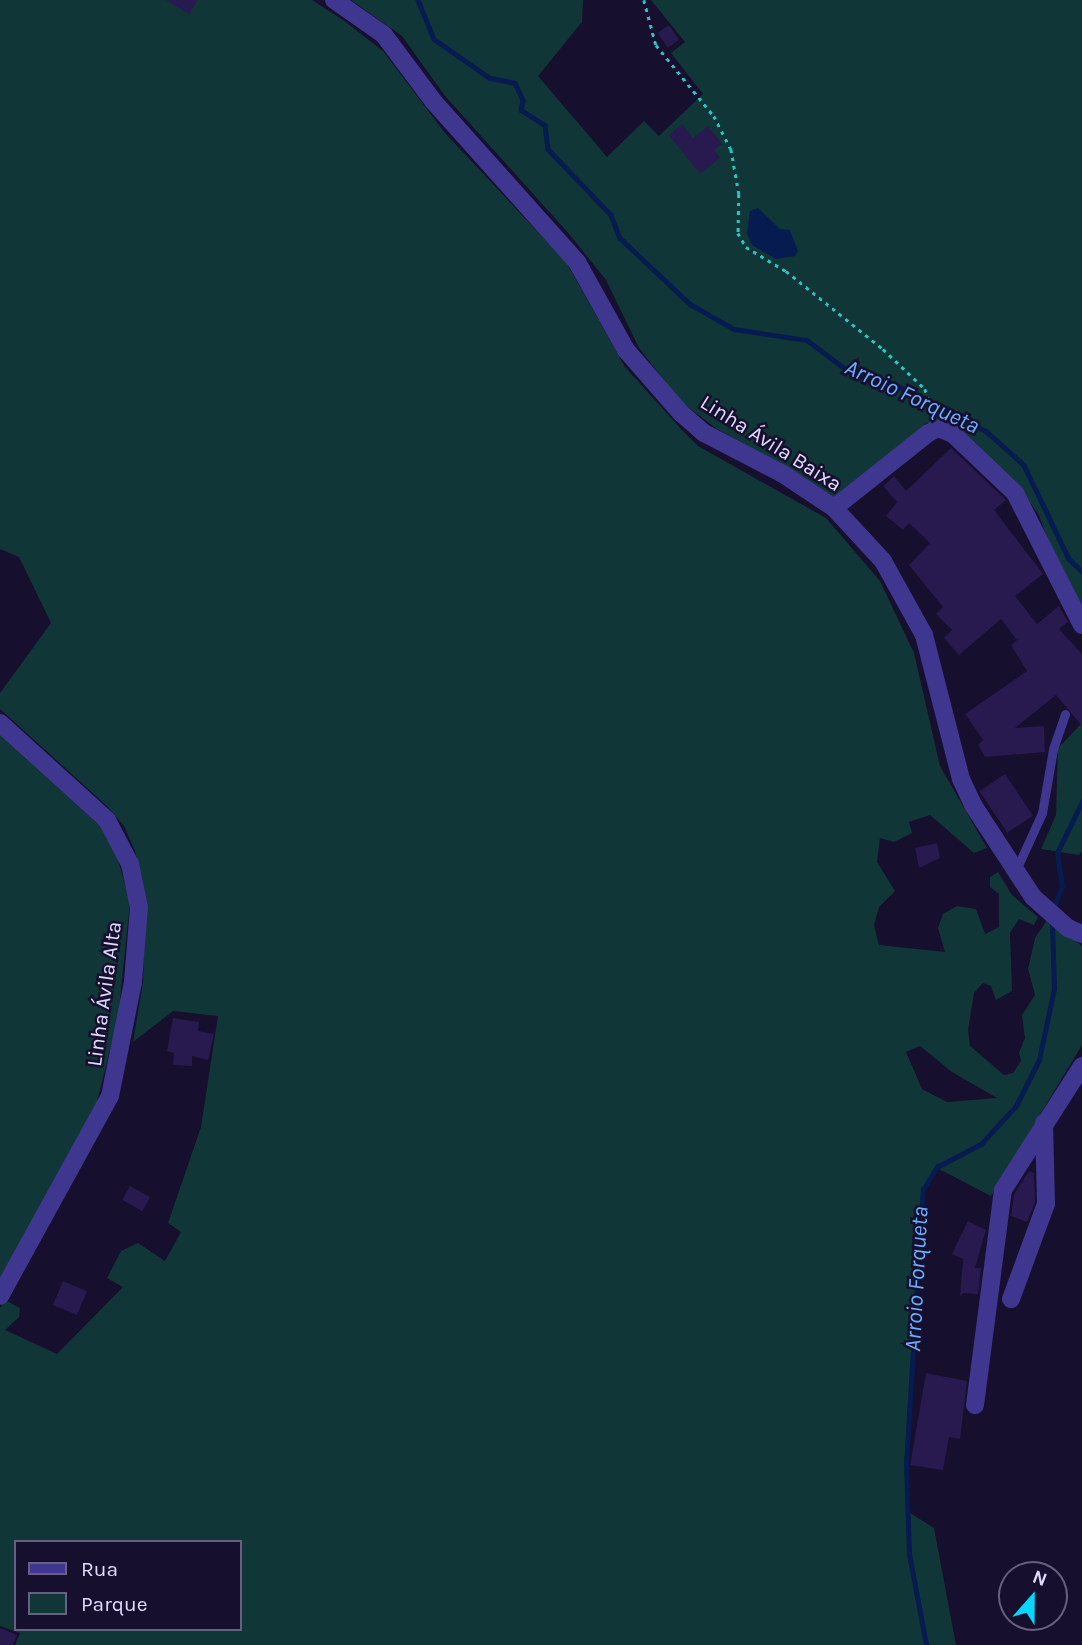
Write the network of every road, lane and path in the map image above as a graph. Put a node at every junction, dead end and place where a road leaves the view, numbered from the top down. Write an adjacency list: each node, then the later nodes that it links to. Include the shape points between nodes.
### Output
1 (334, 0): 4 (street, Linha Ávila Baixa, via 392,43 434,102 576,262 626,350 681,413 704,433 783,474)
2 (645, 0): 3 (path, via 656,45 713,116 731,149 739,194 738,233 746,247 786,271 925,389)
3 (933, 414)
4 (834, 508): 5 (street, via 927,434 938,428 953,434 1015,493); 8 (street, Linha Ávila Baixa, via 883,561 924,635 961,779)
5 (1082, 625)
6 (1065, 714): 8 (lane, via 1053,749 1042,813)
7 (0, 723): 12 (street, Linha Ávila Alta, via 107,820 130,864 139,907 133,982 110,1096)
8 (1015, 871): 9 (street, Linha Ávila Baixa, via 1033,897)
9 (1075, 931)
10 (1082, 1066): 11 (street)
11 (1044, 1123): 13 (street, via 1046,1204); 14 (street, via 1003,1190)
12 (0, 1296)
13 (1011, 1299)
14 (975, 1405)

